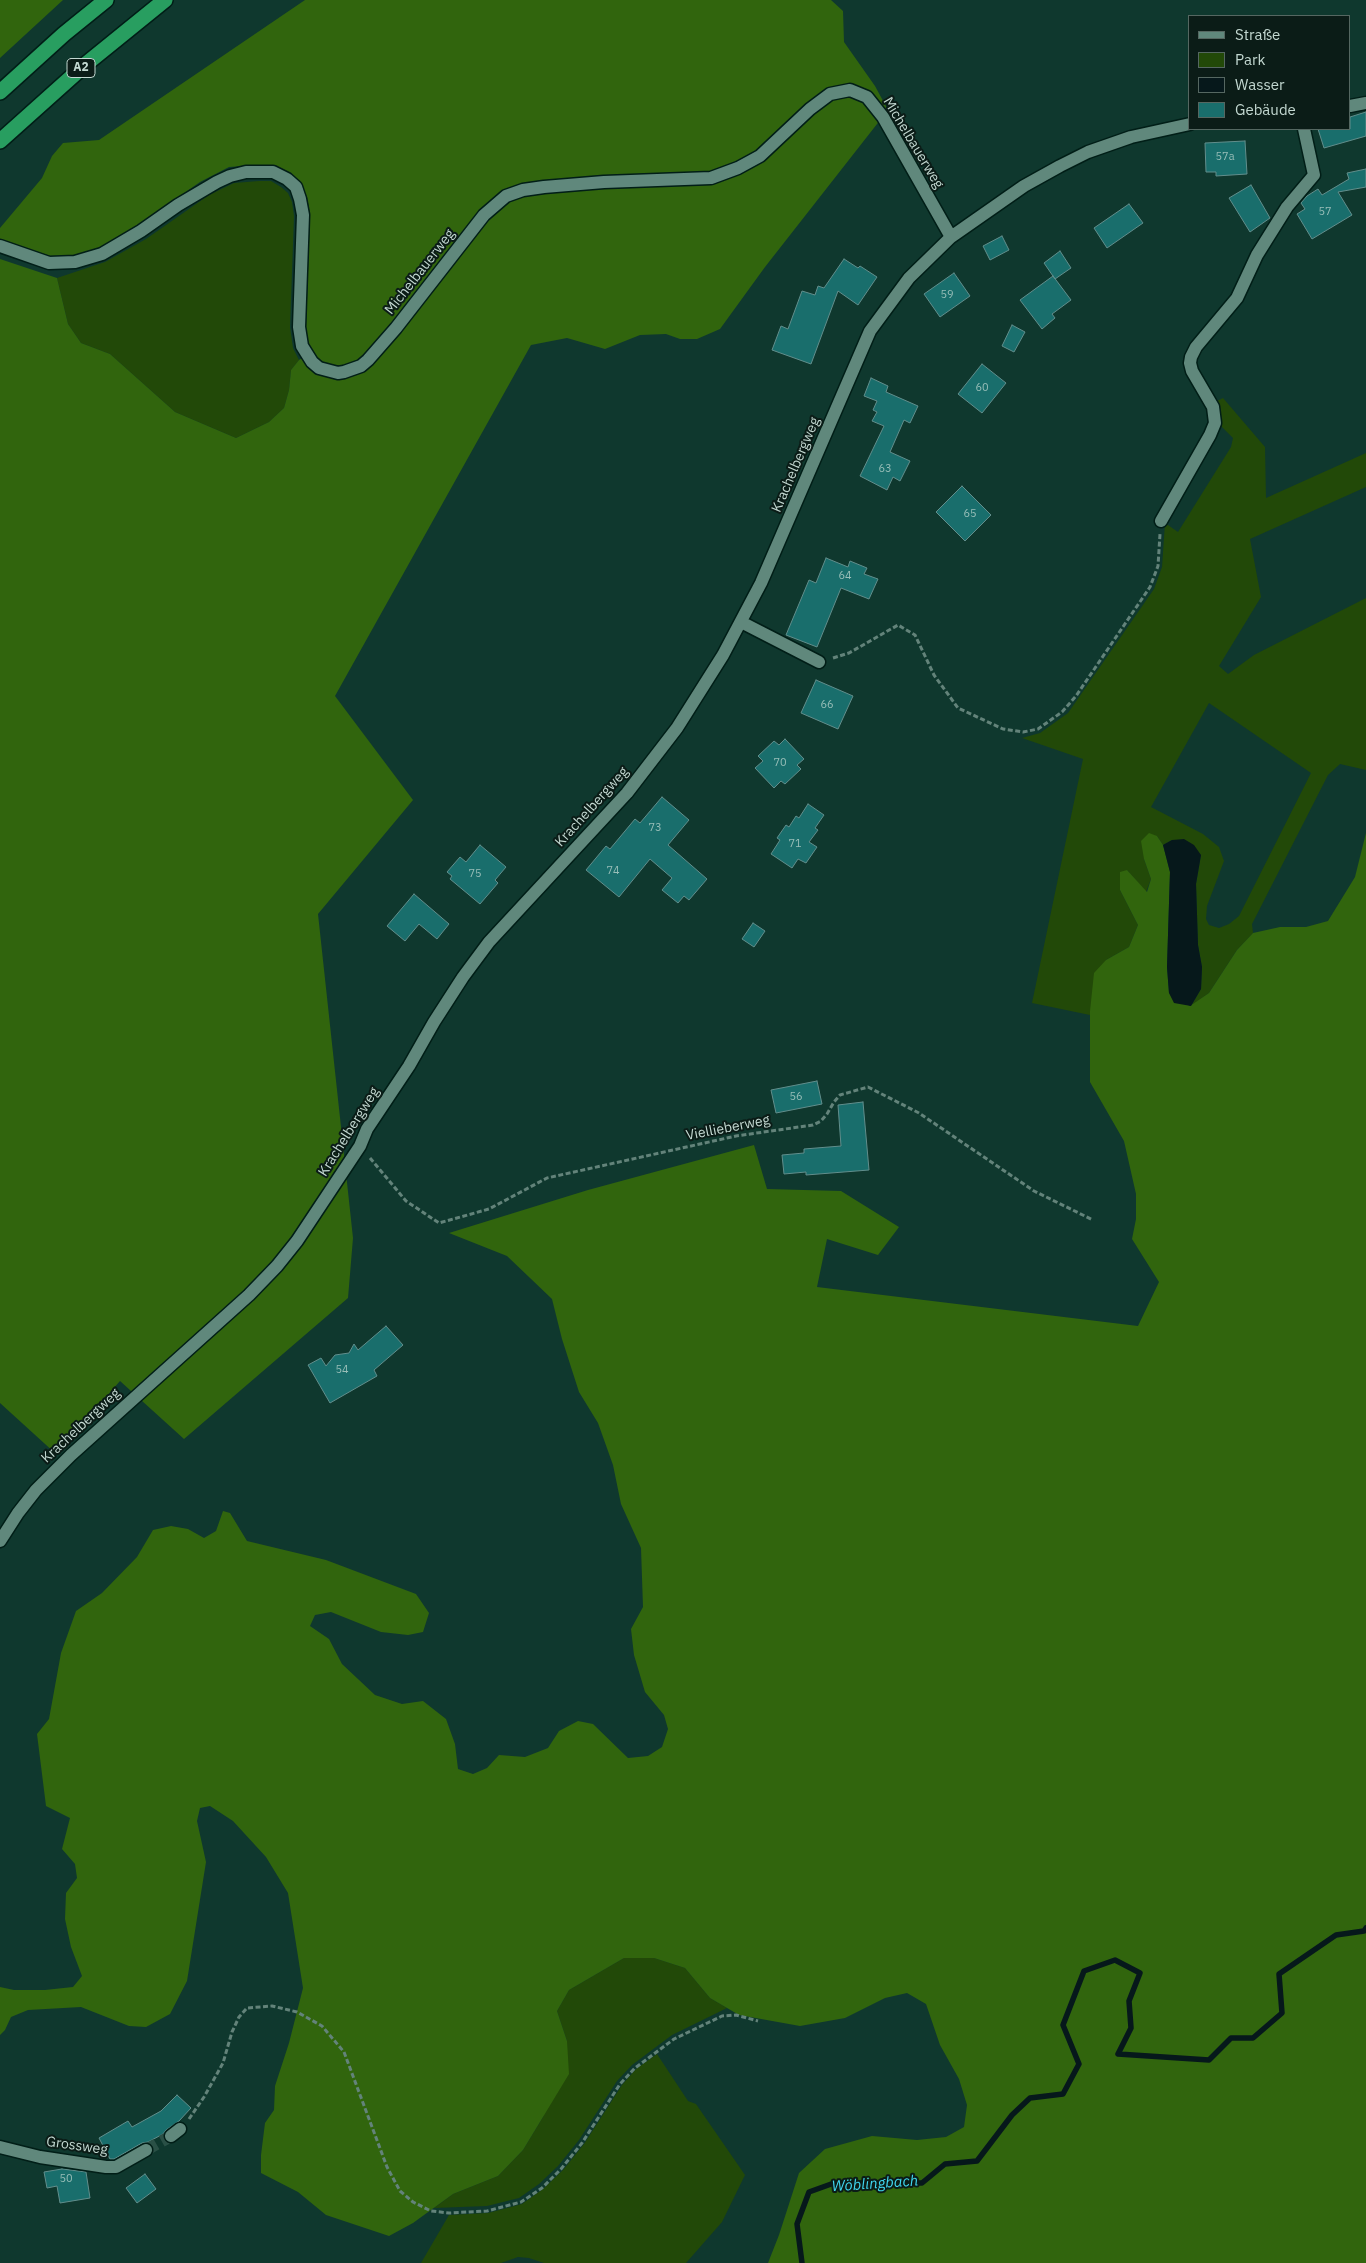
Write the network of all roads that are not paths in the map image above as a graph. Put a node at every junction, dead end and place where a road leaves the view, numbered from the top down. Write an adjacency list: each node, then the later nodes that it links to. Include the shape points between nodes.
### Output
1 (106, 0): 3 (highway, A2)
2 (165, 0): 8 (highway, A2, via 86,64)
3 (0, 92)
4 (1366, 103): 5 (street)
5 (1351, 106)
6 (1188, 124): 9 (street, Krachelbergweg, via 1130,137 1088,152 1024,186)
7 (1304, 130): 11 (street, via 1314,174 1257,255 1237,298 1191,357 1192,371 1213,407 1215,423)
8 (0, 141)
9 (952, 237): 10 (street, Michelbauerweg, via 883,117 866,97 850,90 830,94 760,156 711,178 544,187 506,196 484,215 368,360 344,372 319,368 302,346 299,327 303,215 296,187 273,172 246,172 223,179 110,249 75,262 49,263); 12 (street, Krachelbergweg, via 909,278 870,331 771,562)
10 (0, 246)
11 (1161, 521)
12 (741, 622): 13 (street); 14 (street, Krachelbergweg, via 676,728 627,793 489,942 463,977 367,1129 360,1146 277,1266 71,1455 36,1490)
13 (819, 662)
14 (0, 1541)
15 (0, 2147): 16 (street, Grossweg, via 106,2167 116,2166)
16 (146, 2150)

